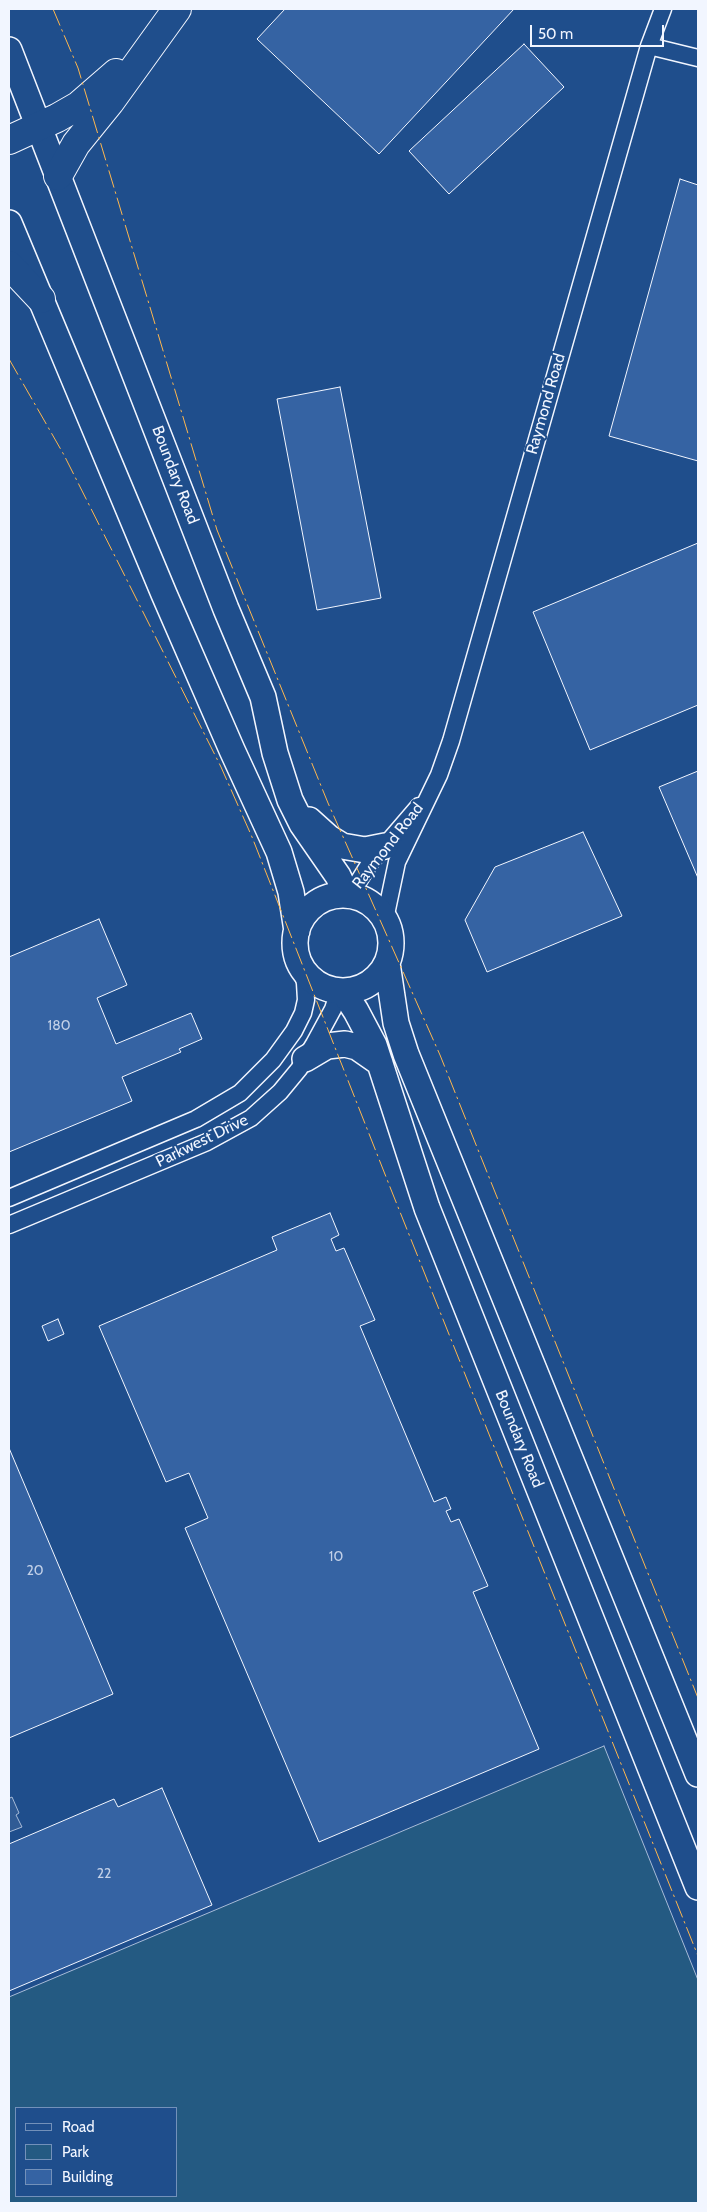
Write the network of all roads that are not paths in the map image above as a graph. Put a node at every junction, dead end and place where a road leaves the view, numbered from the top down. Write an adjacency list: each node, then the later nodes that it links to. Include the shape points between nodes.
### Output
1 (663, 9): 3 (street, Raymond Road)
2 (172, 14): 6 (highway, via 91,96 64,115); 8 (highway, via 76,144)
3 (649, 46): 5 (street); 12 (street, Raymond Road, via 451,741)
4 (9, 50): 6 (main road, Boundary Road)
5 (698, 58)
6 (39, 126): 7 (highway); 8 (main road, Boundary Road)
7 (9, 140)
8 (58, 176): 13 (main road, Boundary Road, via 263,697 275,753)
9 (9, 222): 11 (main road)
10 (9, 265): 11 (highway)
11 (41, 299): 17 (main road, via 164,594 279,852 291,892)
12 (426, 798): 14 (street, Raymond Road); 16 (street, Raymond Road, via 397,862)
13 (290, 800): 14 (main road, via 329,838 342,846 366,850); 15 (main road, Boundary Road)
14 (384, 846): 15 (street, Raymond Road)
15 (348, 895): 16 (main road, via 370,902); 17 (main road, via 319,901 305,914)
16 (385, 919): 18 (main road, via 392,941)
17 (297, 931): 19 (main road, via 296,949)
18 (387, 963): 20 (main road, via 380,975 368,984); 25 (main road, via 396,1023 409,1062)
19 (301, 965): 20 (main road, via 320,985); 23 (street, Parkwest Drive, via 306,1000 303,1013 273,1060 240,1092 196,1119)
20 (341, 991): 21 (street, Parkwest Drive); 22 (main road, Boundary Road, via 370,1037)
21 (305, 1058): 22 (main road, via 327,1046 345,1044 357,1047); 24 (street, Parkwest Drive, via 280,1092 238,1126)
22 (380, 1063): 26 (main road, Boundary Road, via 427,1208)
23 (9, 1198)
24 (9, 1225)
25 (698, 1774)
26 (698, 1887)

